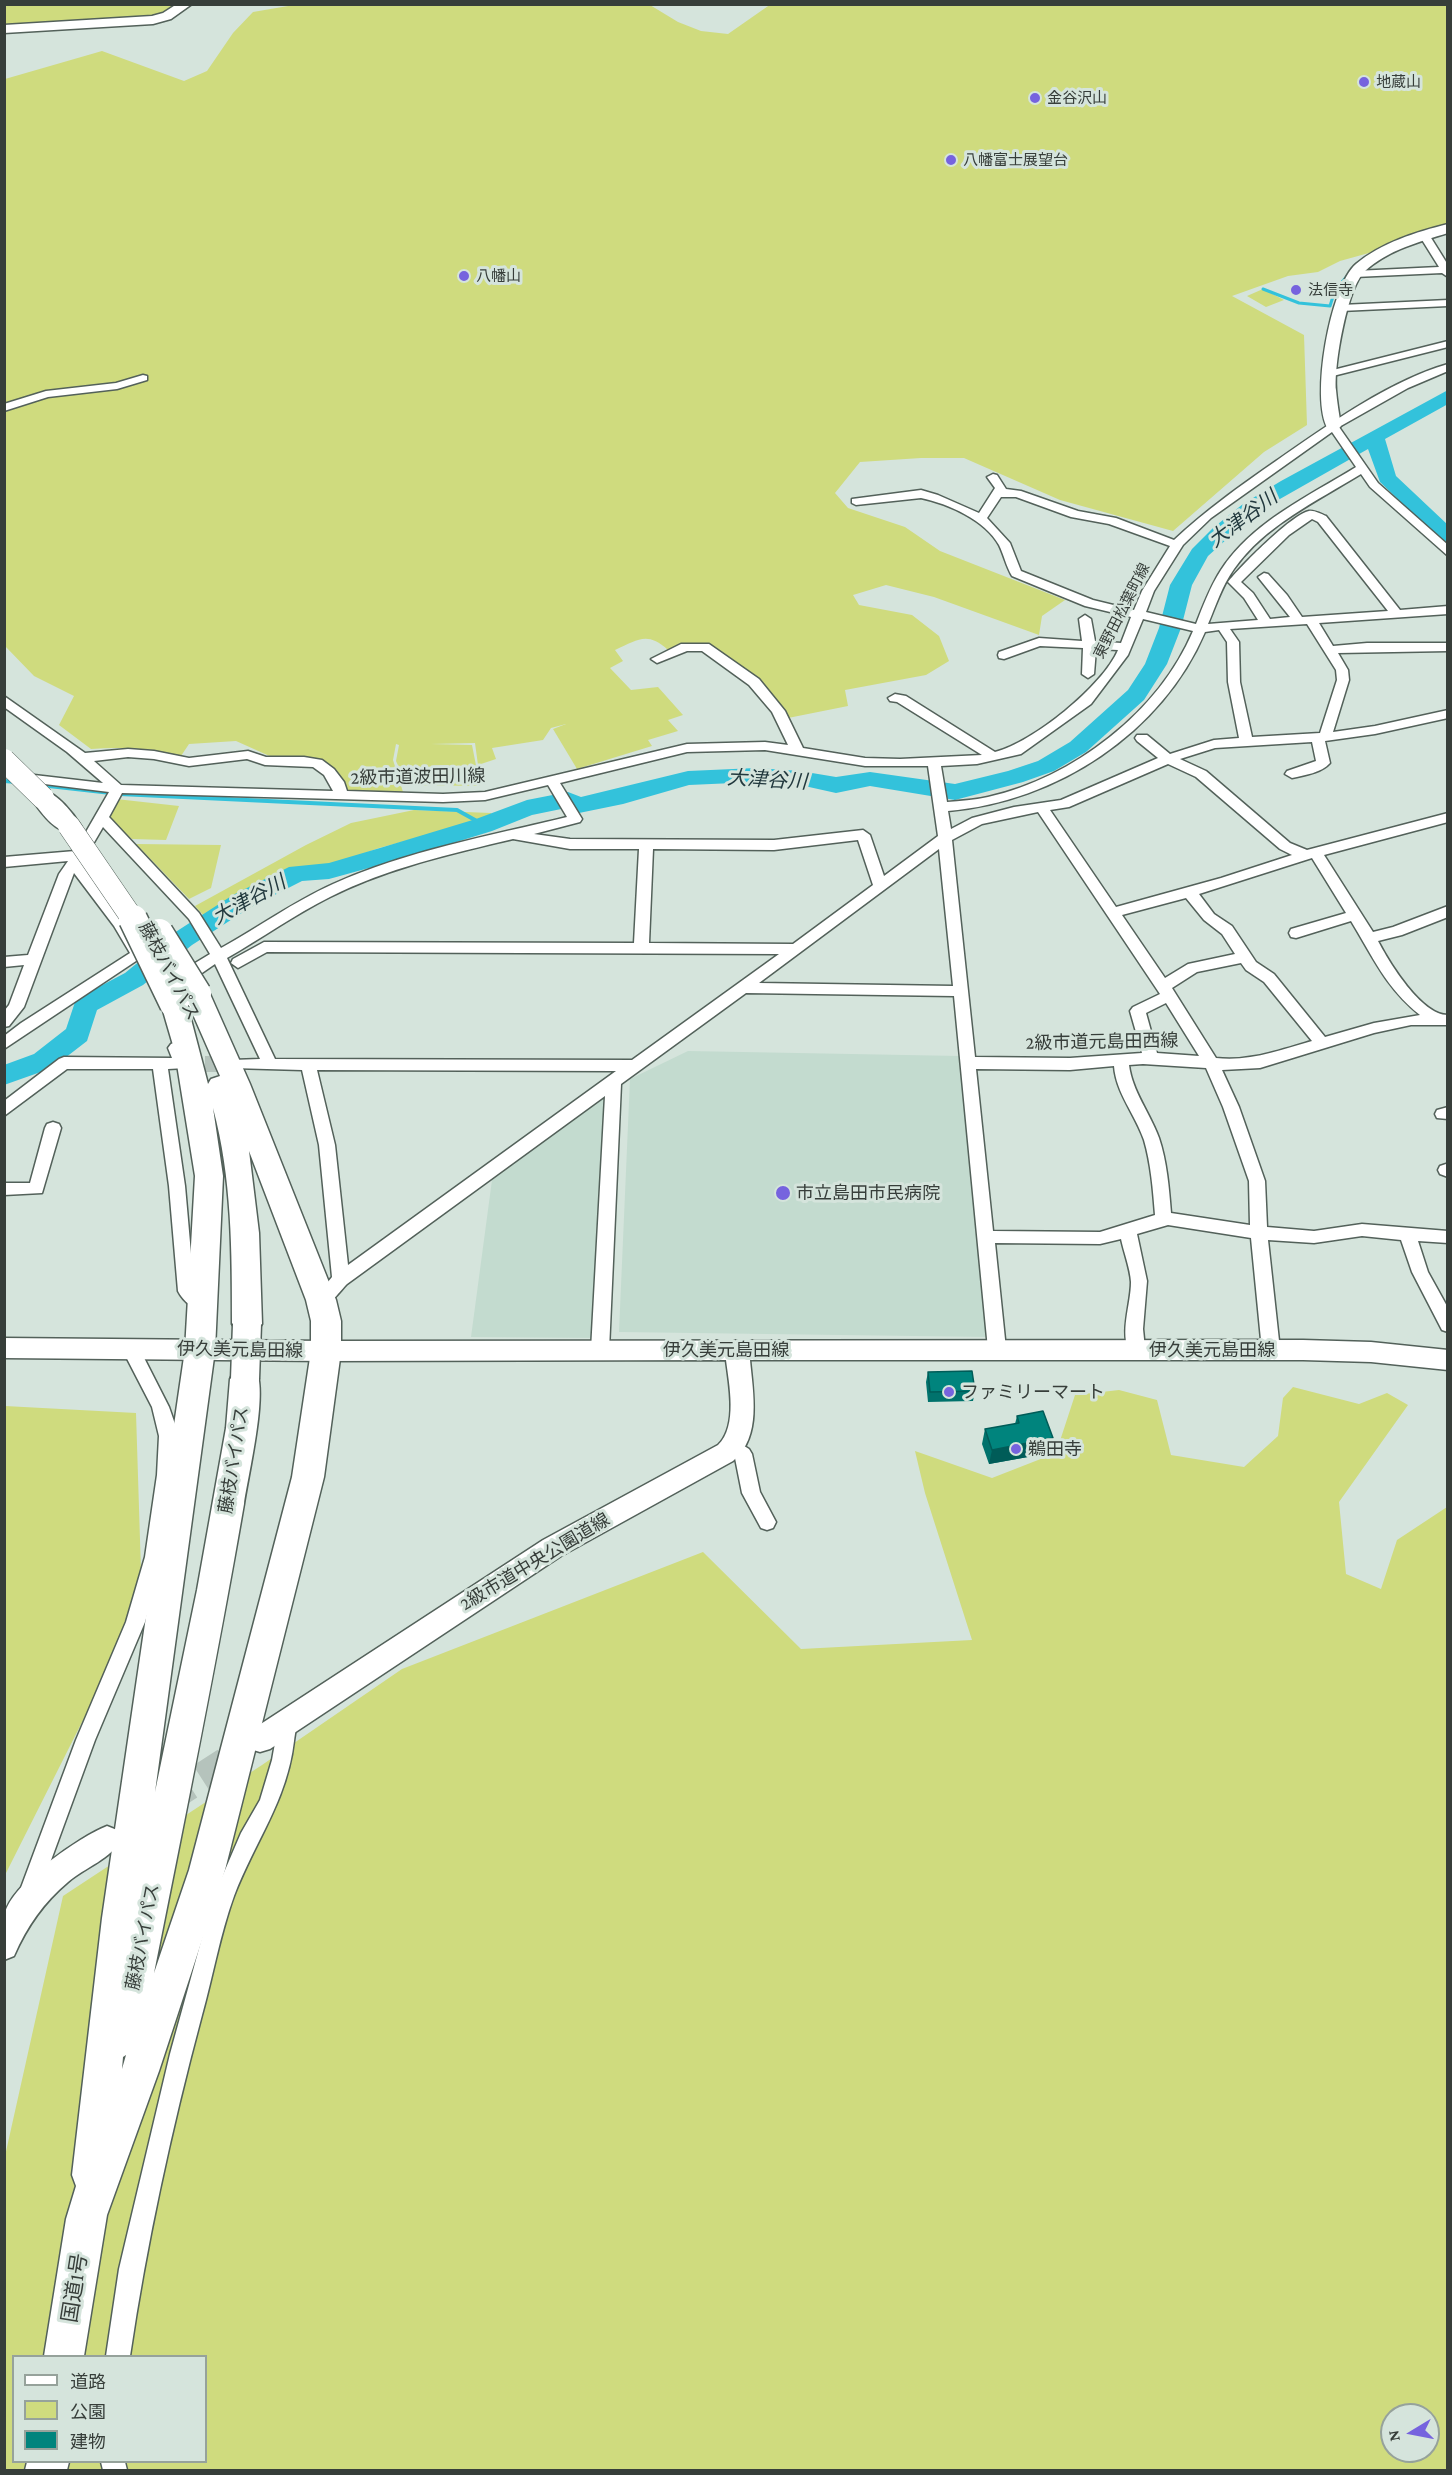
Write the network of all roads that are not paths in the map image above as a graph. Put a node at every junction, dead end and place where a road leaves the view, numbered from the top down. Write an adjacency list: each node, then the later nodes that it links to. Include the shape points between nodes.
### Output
1 (186, 4): 2 (street, via 153,20)
2 (4, 29)
3 (1448, 228): 4 (street)
4 (1424, 235): 5 (street); 6 (street, via 1393,246)
5 (1447, 272): 6 (street)
6 (1354, 274): 8 (street)
7 (1448, 303): 8 (street)
8 (1341, 308): 11 (street)
9 (1448, 344): 11 (street)
10 (1448, 367): 14 (street, 東野田松葉町線, via 1404,386)
11 (1329, 374): 14 (street)
12 (143, 378): 13 (street, via 117,386 46,394)
13 (4, 408)
14 (1334, 428): 15 (street); 20 (street, 東野田松葉町線, via 1207,515)
15 (1362, 467): 21 (street, via 1374,485); 30 (street, via 1259,535 1235,559 1214,592)
16 (993, 477): 17 (street, via 1001,488)
17 (998, 493): 19 (street); 20 (street, via 1017,493)
18 (856, 501): 19 (street, via 921,494)
19 (981, 519): 25 (street, via 1004,543 1016,573 1089,603)
20 (1177, 545): 25 (street, 東野田松葉町線, via 1148,591)
21 (1448, 552)
22 (1264, 577): 27 (street)
23 (1448, 610): 24 (street)
24 (1397, 614): 27 (street); 28 (street, via 1322,519 1311,514 1285,532 1234,582)
25 (1141, 615): 30 (street); 32 (street, 東野田松葉町線)
26 (1085, 619): 31 (street)
27 (1304, 620): 28 (street); 34 (street)
28 (1266, 622): 29 (street)
29 (1222, 626): 30 (street); 43 (street, via 1233,642 1234,682)
30 (1199, 629): 57 (street, via 1186,659 1149,707 1094,754 1020,793 975,804)
31 (1090, 645): 32 (street); 35 (street, via 1039,642); 37 (street, via 1092,662)
32 (1125, 647): 45 (street, 東野田松葉町線, via 1086,701 1016,751)
33 (1448, 647): 34 (street)
34 (1330, 650): 41 (street, via 1342,670 1343,680)
35 (1004, 655)
36 (657, 659): 44 (street, via 685,647 705,647 753,682 778,711)
37 (1088, 674)
38 (895, 698): 45 (street)
39 (4, 700): 46 (street)
40 (1448, 714): 41 (street)
41 (1321, 737): 43 (street); 50 (street, via 1323,763)
42 (1142, 738): 47 (street)
43 (1246, 740): 47 (street, via 1214,744)
44 (797, 750): 49 (street, 2級市道波田川線, via 865,762); 52 (street, 2級市道波田川線, via 739,745 687,748)
45 (994, 757): 49 (street, 東野田松葉町線)
46 (82, 758): 54 (street); 55 (street, via 128,753 189,762 248,755 265,761 304,761 317,763 329,772)
47 (1168, 759): 58 (street, via 1081,798); 65 (street, via 1202,774 1285,846)
48 (4, 760): 61 (highway, 藤枝バイパス, bridge)
49 (934, 763): 57 (street)
50 (1292, 774)
51 (4, 776): 54 (street, 2級市道波田川線)
52 (552, 781): 55 (street, 2級市道波田川線, via 485,796); 62 (street, via 574,819)
53 (4, 785): 54 (street)
54 (116, 793): 55 (street, 2級市道波田川線); 56 (street); 60 (street)
55 (342, 796)
56 (219, 803)
57 (941, 805): 63 (street)
58 (1041, 807): 63 (street, via 986,818); 71 (street)
59 (1448, 817): 65 (street)
60 (102, 818): 66 (street); 77 (street, via 194,916)
61 (69, 826): 85 (highway, bridge, via 128,911 154,957); 85 (highway, 藤枝バイパス, bridge, via 119,882 165,955)
62 (511, 835): 64 (street, via 570,844); 77 (street, via 353,881 298,907)
63 (945, 838): 68 (street); 83 (street)
64 (646, 845): 68 (street, via 774,845 863,835); 75 (street)
65 (1310, 854): 69 (street); 72 (street)
66 (77, 859): 67 (street); 79 (street, via 66,874); 88 (street, via 138,955)
67 (4, 862)
68 (880, 886): 76 (street)
69 (1189, 891): 71 (street); 78 (street, via 1209,916 1227,930)
70 (1448, 911): 74 (street)
71 (1112, 914): 84 (street)
72 (1355, 915): 73 (street); 74 (street)
73 (1296, 933)
74 (1369, 938): 86 (street, via 1408,997)
75 (641, 949): 76 (street); 81 (street, via 264,947)
76 (796, 949): 82 (street)
77 (218, 955): 94 (street, via 192,970 160,998 181,1064); 96 (street)
78 (1246, 957): 84 (street, via 1194,968); 89 (street, via 1251,966 1269,978)
79 (35, 958): 80 (street); 87 (street, via 16,1007)
80 (4, 962)
81 (238, 963)
82 (743, 987): 83 (street); 98 (street)
83 (961, 991): 92 (street)
84 (1165, 991): 90 (street, via 1138,1011); 93 (street)
85 (186, 998): 110 (highway, via 237,1084); 111 (highway, via 190,1063 208,1176); 130 (highway, 藤枝バイパス, bridge, via 209,1051 233,1136 241,1183 246,1247 245,1379 213,1590)
86 (1444, 1020): 89 (street, 2級市道元島田西線, via 1411,1020)
87 (4, 1022)
88 (4, 1044)
89 (1323, 1045): 93 (street, 2級市道元島田西線, via 1260,1062)
90 (1151, 1058): 91 (street, 2級市道元島田西線); 93 (street, 2級市道元島田西線)
91 (1121, 1060): 92 (street, 2級市道元島田西線); 103 (street, via 1123,1082 1152,1141)
92 (968, 1063): 107 (street)
93 (1211, 1063): 105 (street, via 1257,1180)
94 (160, 1064): 100 (street, via 64,1063); 111 (street, via 177,1186 186,1291)
95 (237, 1064): 96 (street)
96 (270, 1064): 97 (street)
97 (308, 1064): 98 (street); 109 (street, via 327,1145)
98 (635, 1066): 99 (street)
99 (613, 1082): 109 (street); 118 (street)
100 (4, 1110)
101 (53, 1128): 102 (street, via 36,1189)
102 (4, 1190)
103 (1164, 1220): 104 (street); 105 (street)
104 (1128, 1233): 107 (street, via 1100,1238); 116 (street, via 1139,1281)
105 (1259, 1233): 106 (street, via 1314,1237 1362,1230); 120 (street)
106 (1407, 1233): 108 (street); 112 (street, via 1420,1272)
107 (986, 1237): 115 (street)
108 (1448, 1237)
109 (341, 1279): 110 (street)
110 (321, 1300): 121 (highway)
111 (204, 1306): 117 (highway)
112 (1448, 1325)
113 (4, 1348): 114 (street, 伊久美元島田線)
114 (130, 1349): 117 (street, 伊久美元島田線); 128 (street, via 159,1402 167,1426 168,1461 157,1540 147,1588 129,1642 51,1826)
115 (998, 1349): 116 (street, 伊久美元島田線); 119 (street, 伊久美元島田線)
116 (1136, 1349): 120 (street, 伊久美元島田線)
117 (200, 1350): 121 (street, 伊久美元島田線); 130 (highway, via 120,1918)
118 (600, 1350): 119 (street, 伊久美元島田線); 121 (street, 伊久美元島田線)
119 (737, 1350): 123 (street, via 741,1418)
120 (1271, 1350): 122 (street, 伊久美元島田線, via 1371,1352)
121 (326, 1351): 130 (highway, via 308,1477 207,1870)
122 (1448, 1360)
123 (733, 1446): 124 (street, via 743,1454 751,1493); 125 (street, 2級市道中央公園道線, via 719,1458 552,1548)
124 (767, 1522)
125 (287, 1721): 126 (street, 2級市道中央公園道線); 132 (street, via 282,1760 269,1803 223,1898 181,2054 132,2269)
126 (260, 1740)
127 (107, 1839): 128 (street, via 75,1859)
128 (26, 1902): 129 (street)
129 (4, 1946)
130 (86, 2219): 131 (highway, 国道1号)
131 (64, 2355)
132 (118, 2355)

